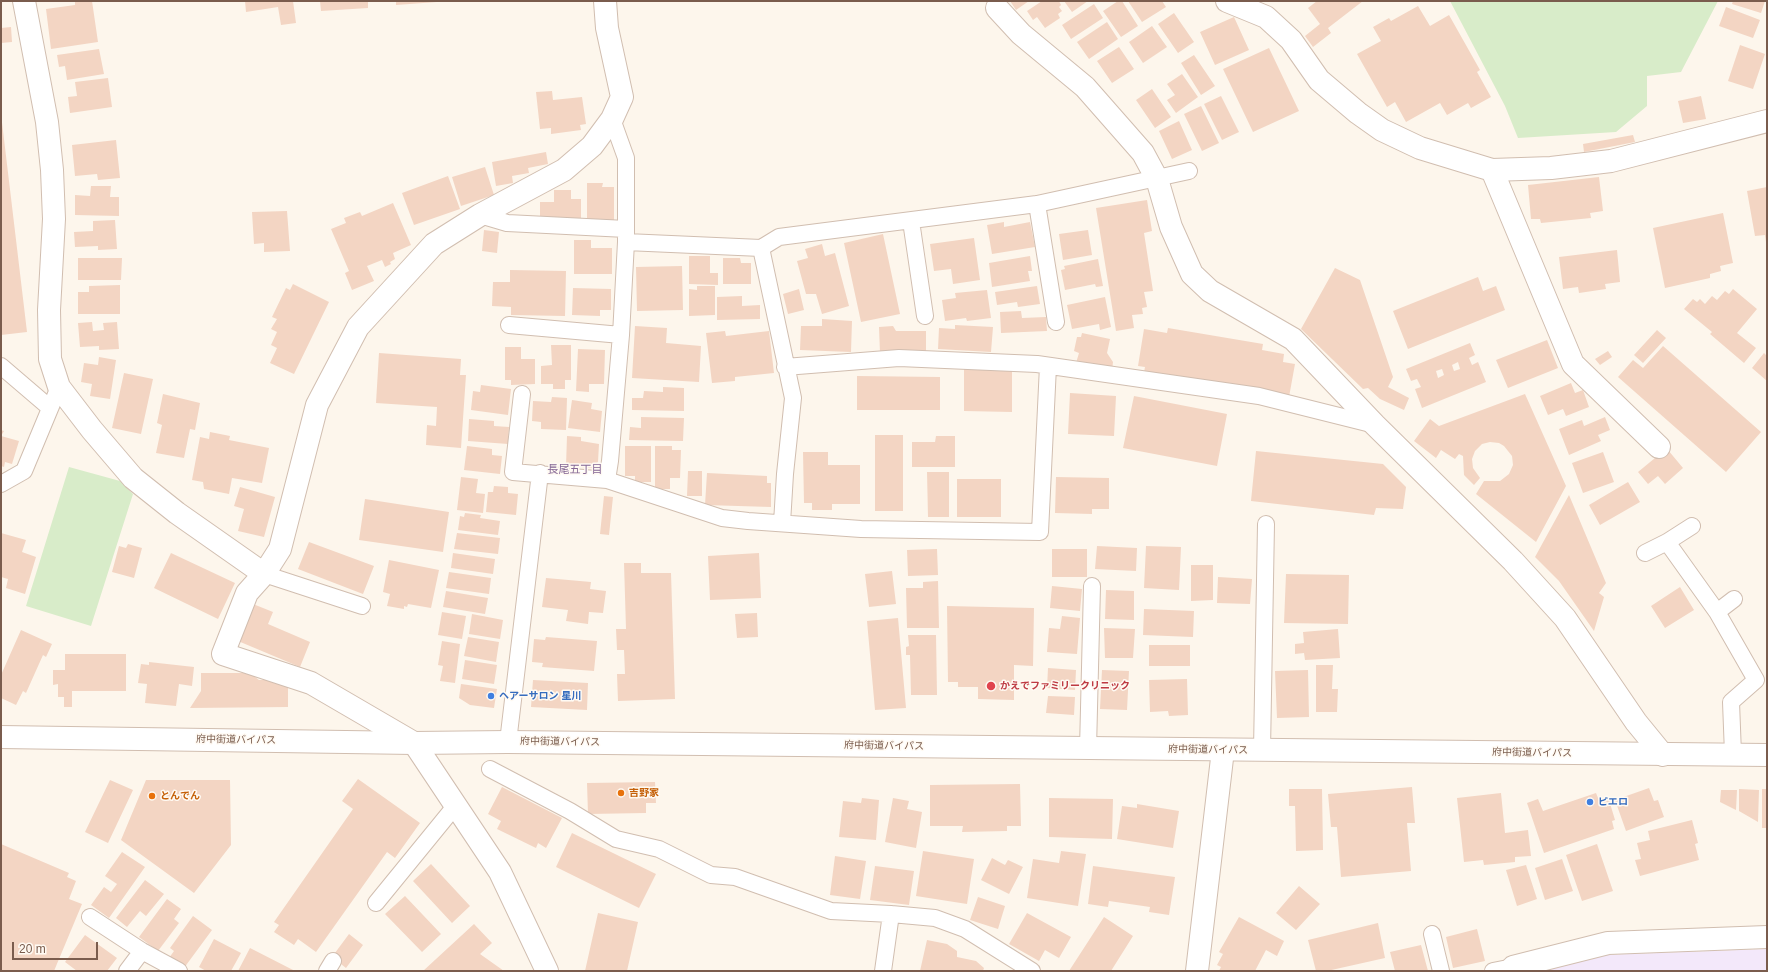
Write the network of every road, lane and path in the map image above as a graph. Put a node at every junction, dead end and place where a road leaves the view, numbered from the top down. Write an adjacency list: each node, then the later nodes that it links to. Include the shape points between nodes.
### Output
1 (24, 1): 22 (street, via 47,122 52,170 54,219 49,310 50,359)
2 (606, 1): 5 (street, via 607,28 622,96)
3 (1227, 1): 7 (street, via 1266,17 1291,40 1319,80 1382,130 1420,148)
4 (997, 8): 9 (street, via 1021,34 1085,87 1143,153)
5 (612, 119): 11 (street, via 592,146 564,170); 13 (lane, via 626,158)
6 (1767, 122): 7 (street, via 1611,161 1551,168)
7 (1492, 170): 26 (street, via 1573,364)
8 (1189, 171): 9 (lane)
9 (1157, 179): 10 (lane); 25 (street, via 1171,227 1192,274 1210,291 1293,339)
10 (1037, 204): 12 (lane); 16 (lane)
11 (480, 215): 13 (lane, via 507,222); 35 (street, via 434,244 358,327 317,405 280,549)
12 (911, 221): 14 (lane, via 779,237); 15 (lane)
13 (626, 236): 14 (lane); 18 (lane)
14 (761, 248): 21 (lane)
15 (924, 316)
16 (1056, 322)
17 (509, 325): 18 (lane)
18 (621, 335): 28 (lane)
19 (1, 366): 24 (lane)
20 (1048, 366): 21 (lane, via 899,358); 25 (lane, via 1258,396); 30 (lane, via 1040,532 861,529)
21 (785, 367): 30 (lane, via 793,398)
22 (59, 387): 24 (lane); 35 (street, via 133,478 177,513)
23 (522, 394): 27 (lane, via 514,472)
24 (50, 408): 29 (lane, via 24,471)
25 (1375, 425): 47 (street, via 1513,561 1565,618 1636,722)
26 (1658, 447)
27 (540, 473): 28 (lane); 41 (lane)
28 (607, 480): 30 (lane, via 722,518)
29 (1, 484)
30 (782, 523)
31 (1266, 524): 45 (lane)
32 (1692, 526): 33 (lane)
33 (1667, 542): 34 (lane); 39 (lane)
34 (1645, 553)
35 (264, 574): 38 (lane); 42 (street, via 247,593 223,654 311,682)
36 (1092, 586): 43 (lane)
37 (1734, 599): 39 (lane)
38 (362, 606)
39 (1717, 612): 46 (lane, via 1756,680 1731,702)
40 (1, 737): 42 (street, 府中街道バイパス)
41 (508, 742): 42 (street, 府中街道バイパス); 43 (street, 府中街道バイパス)
42 (414, 743): 50 (street)
43 (1088, 749): 44 (street, 府中街道バイパス)
44 (1223, 750): 45 (street, 府中街道バイパス); 63 (street)
45 (1262, 750): 47 (street, 府中街道バイパス)
46 (1733, 754): 47 (street, 府中街道バイパス); 48 (street, 府中街道バイパス)
47 (1663, 755)
48 (1767, 755)
49 (490, 769): 52 (lane, via 570,811 616,839 659,849 712,875 735,877 831,910)
50 (456, 805): 51 (lane); 60 (street, via 500,872)
51 (376, 903)
52 (891, 914): 61 (lane); 62 (lane, via 935,918 965,929)
53 (90, 917): 56 (lane)
54 (1432, 934): 64 (lane)
55 (1767, 937): 57 (street, via 1608,943)
56 (142, 951): 58 (lane); 59 (lane)
57 (1507, 970)
58 (127, 971)
59 (179, 971)
60 (547, 971)
61 (883, 971)
62 (1032, 971)
63 (1197, 971)
64 (1441, 971)

